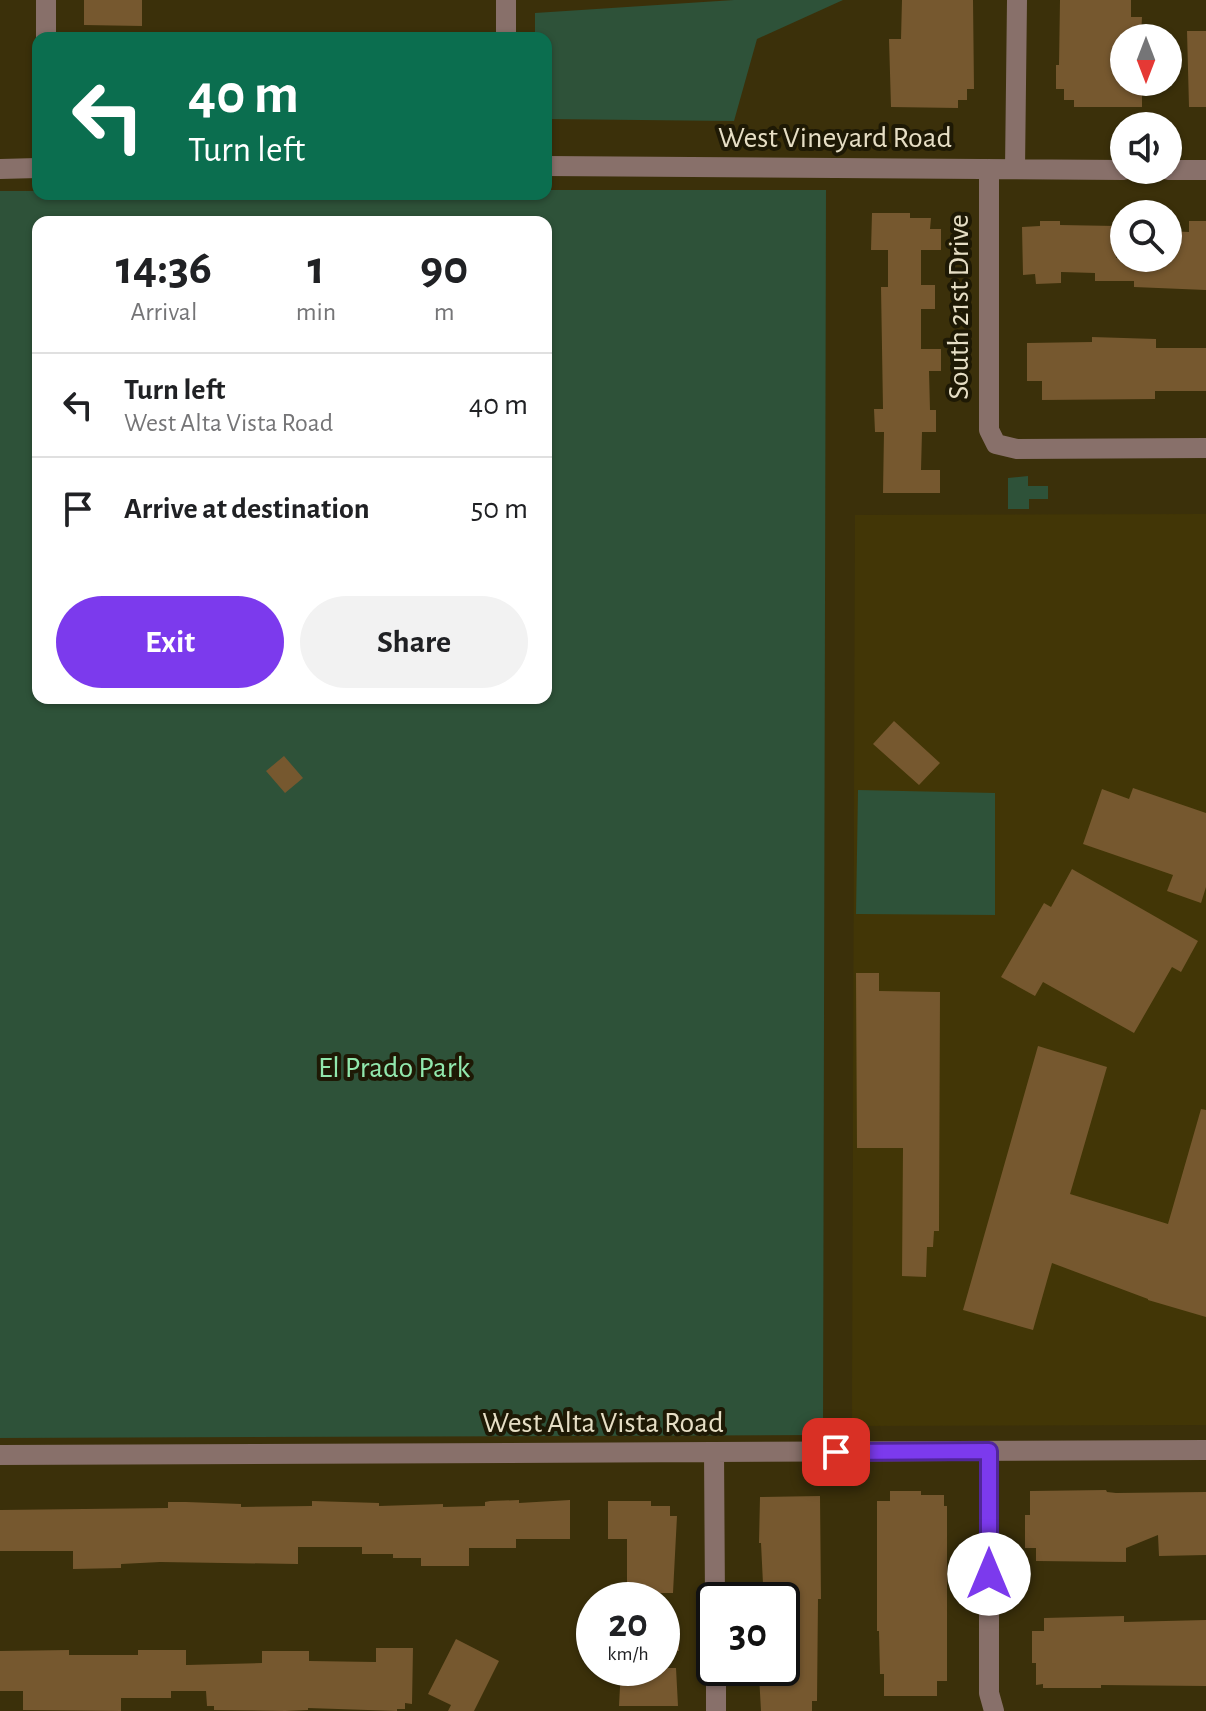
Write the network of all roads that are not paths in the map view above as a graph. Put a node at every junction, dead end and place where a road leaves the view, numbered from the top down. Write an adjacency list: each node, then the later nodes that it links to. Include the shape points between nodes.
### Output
1 (46, 0): 4 (street)
2 (506, 0): 5 (street)
3 (1017, 0): 10 (street)
4 (46, 32)
5 (506, 32)
6 (552, 166): 9 (street, West Vineyard Road)
7 (32, 168): 8 (street)
8 (0, 169)
9 (989, 169): 10 (street, West Vineyard Road); 14 (street, South 21st Drive, via 989,430 996,444 1017,449)
10 (1015, 169): 11 (street, West Vineyard Road)
11 (1110, 170)
12 (1182, 170): 13 (street)
13 (1206, 170)
14 (1206, 448)
15 (1206, 1450): 16 (street, West Alta Vista Road)
16 (989, 1451): 17 (street, West Alta Vista Road); 22 (street, via 989,1693)
17 (714, 1452): 18 (street, West Alta Vista Road); 19 (street)
18 (0, 1455)
19 (715, 1582)
20 (716, 1686): 21 (street)
21 (716, 1711)
22 (994, 1711)

